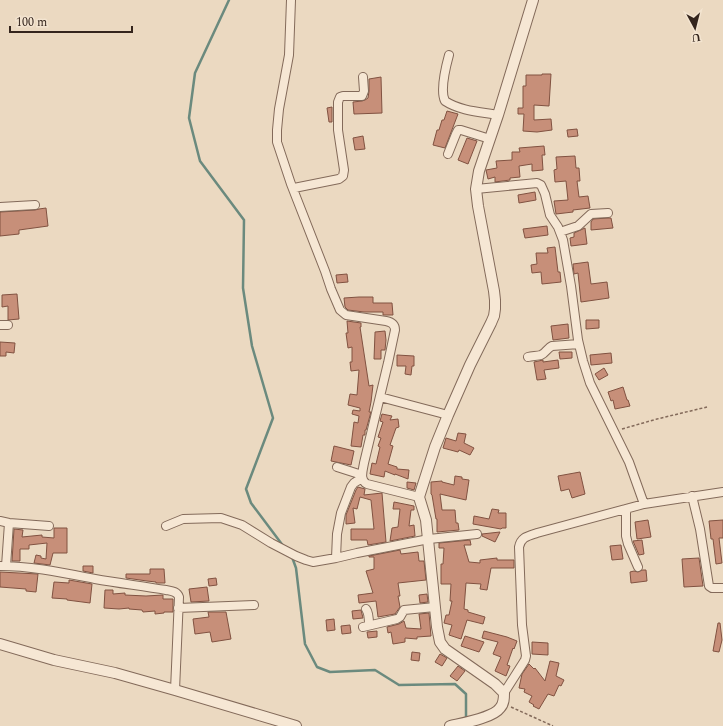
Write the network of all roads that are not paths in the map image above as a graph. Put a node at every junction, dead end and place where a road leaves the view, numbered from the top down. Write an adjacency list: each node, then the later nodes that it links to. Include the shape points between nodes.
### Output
1 (291, 0): 8 (street, via 289,55 279,109 277,142)
2 (532, 0): 5 (street)
3 (448, 55): 5 (street, via 443,94 445,101 469,110)
4 (363, 77): 8 (street, via 362,96 343,96 338,102 343,176)
5 (498, 115): 6 (street)
6 (490, 139): 7 (street, via 458,130); 9 (street)
7 (448, 154)
8 (294, 188): 16 (street, via 341,312 391,322 395,327)
9 (476, 189): 13 (street, via 540,184 550,215); 17 (street, via 495,309 491,323)
10 (35, 204): 11 (street)
11 (0, 207)
12 (608, 213): 13 (street, via 591,214 578,226)
13 (560, 232): 14 (street)
14 (579, 344): 15 (street, via 552,346 541,355); 23 (street, via 590,382 629,462)
15 (528, 357)
16 (380, 397): 17 (street); 19 (street)
17 (448, 415): 22 (street)
18 (337, 467): 19 (street)
19 (362, 476): 22 (street, via 367,484); 31 (street, via 351,487 341,513)
20 (723, 492): 21 (street)
21 (692, 496): 23 (street); 34 (street, via 709,586)
22 (419, 497): 30 (street)
23 (644, 504): 24 (street)
24 (626, 509): 33 (street, via 626,536); 41 (street, via 522,540 519,547 522,625 526,656)
25 (0, 521): 26 (street)
26 (9, 523): 27 (street); 32 (street)
27 (49, 526)
28 (166, 526): 31 (street, via 183,520 232,520 306,560 313,562)
29 (477, 534): 30 (street)
30 (429, 539): 31 (street); 36 (street)
31 (336, 558)
32 (3, 566): 37 (street, via 166,590 178,595)
33 (638, 567)
34 (723, 588)
35 (254, 605): 37 (street)
36 (435, 607): 38 (street, via 404,610 397,619 366,626); 41 (street, via 442,646)
37 (178, 608): 40 (street)
38 (366, 609)
39 (0, 644): 40 (street)
40 (175, 690): 42 (street)
41 (504, 693): 43 (street, via 501,708 489,716)
42 (296, 726)
43 (450, 726)

